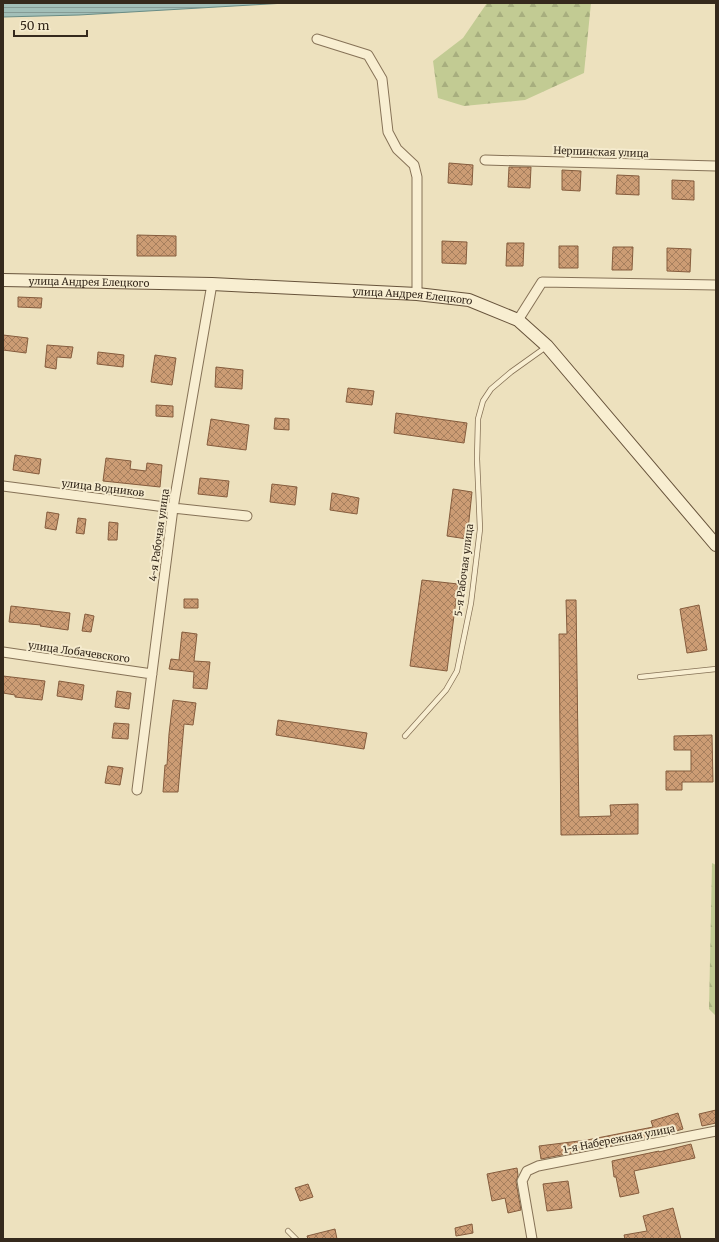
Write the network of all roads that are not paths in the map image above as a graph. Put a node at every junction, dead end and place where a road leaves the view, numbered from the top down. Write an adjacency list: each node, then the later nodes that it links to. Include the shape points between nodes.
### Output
1 (317, 39): 7 (street, via 368,55 382,79 388,132 397,149 414,165 417,177)
2 (485, 160): 3 (street, Нерпинская улица)
3 (716, 166)
4 (3, 280): 5 (main road, улица Андрея Елецкого)
5 (212, 284): 7 (main road, улица Андрея Елецкого); 11 (street, 4-я Рабочая улица)
6 (716, 285): 8 (street, via 542,282)
7 (417, 294): 8 (main road, улица Андрея Елецкого, via 469,300)
8 (518, 320): 9 (main road, улица Андрея Елецкого)
9 (547, 346): 13 (main road, улица Андрея Елецкого); 18 (lane, 5-я Рабочая улица, via 491,388 483,401 478,419 477,443 480,529 471,603 457,670 446,690)
10 (3, 486): 11 (street, улица Водников)
11 (173, 508): 12 (street, улица Водников); 16 (street, 4-я Рабочая улица)
12 (247, 516)
13 (716, 545)
14 (3, 652): 16 (street, улица Лобачевского)
15 (716, 669): 17 (lane)
16 (152, 674): 19 (street, 4-я Рабочая улица)
17 (640, 677)
18 (405, 736)
19 (137, 790)
20 (716, 1131): 23 (street, 1-я Набережная улица, via 538,1166 527,1171 522,1181)
21 (288, 1231): 22 (lane)
22 (296, 1239)
23 (532, 1239)

